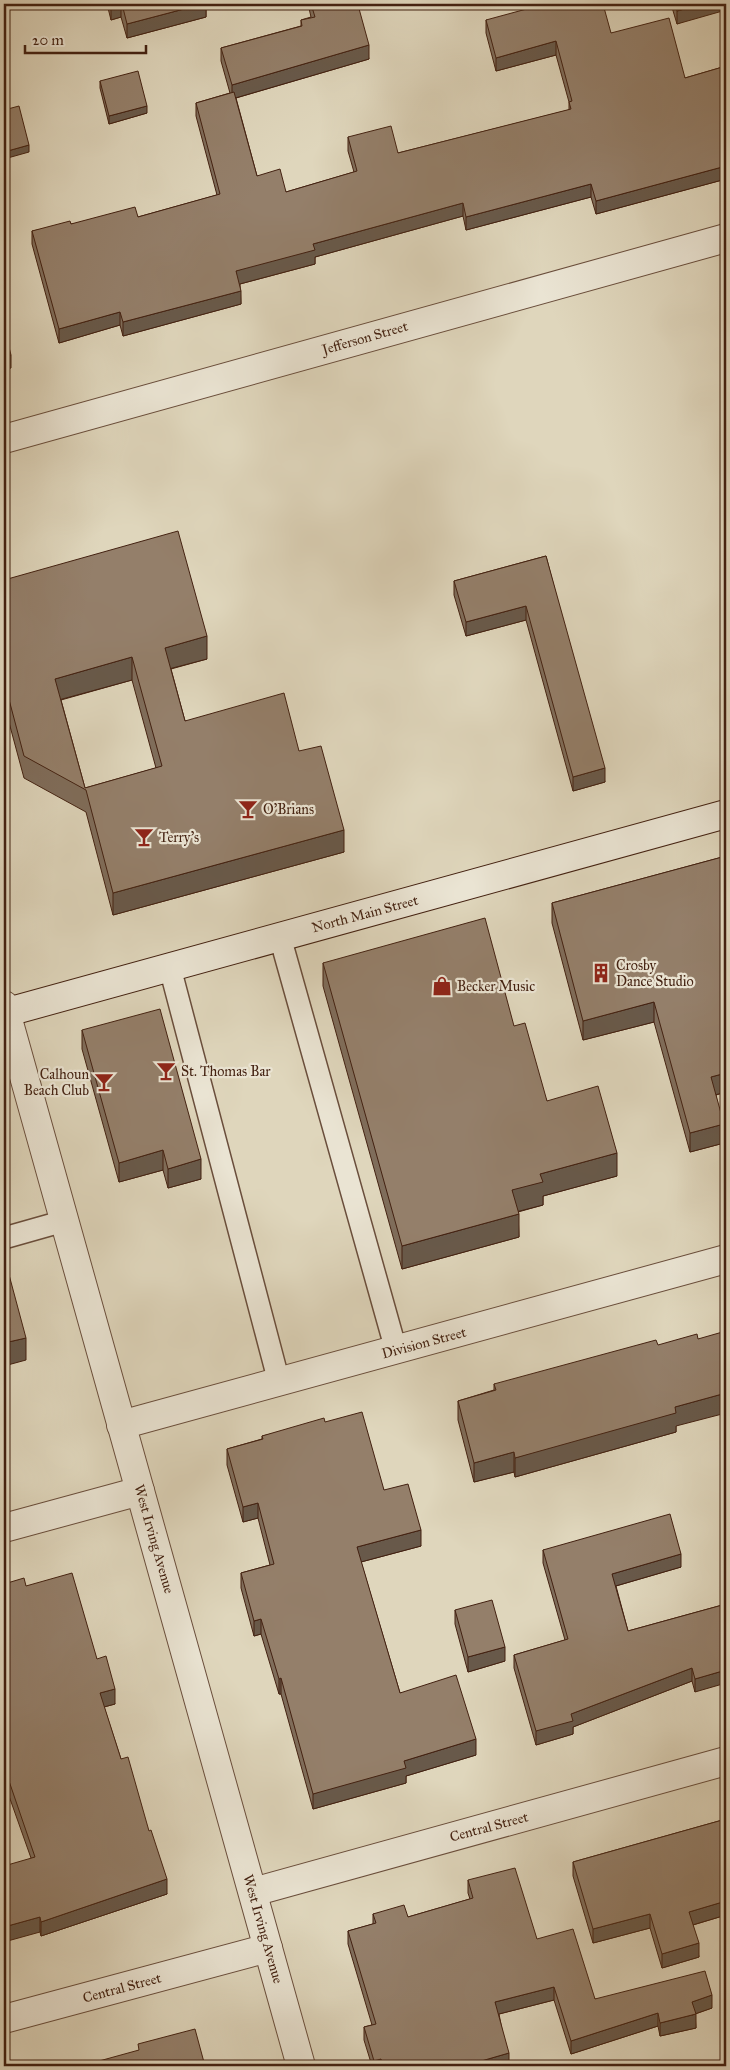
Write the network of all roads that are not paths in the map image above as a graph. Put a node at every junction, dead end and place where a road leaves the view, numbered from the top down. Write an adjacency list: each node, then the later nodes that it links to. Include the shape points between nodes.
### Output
1 (726, 238): 2 (street, Jefferson Street)
2 (4, 439)
3 (726, 814): 4 (street, North Main Street)
4 (280, 937): 5 (street, North Main Street); 10 (lane)
5 (170, 968): 6 (street, North Main Street); 11 (lane)
6 (4, 1010): 7 (street, West Irving Avenue)
7 (64, 1221): 8 (lane); 12 (street, West Irving Avenue)
8 (4, 1238)
9 (726, 1260): 10 (street, Division Street)
10 (396, 1350): 11 (street, Division Street)
11 (279, 1382): 12 (street, Division Street)
12 (121, 1425): 13 (street, West Irving Avenue)
13 (140, 1491): 14 (street); 16 (street, West Irving Avenue)
14 (4, 1528)
15 (726, 1761): 16 (street, Central Street)
16 (253, 1892): 17 (street, West Irving Avenue)
17 (268, 1948): 18 (street, Central Street); 19 (street, West Irving Avenue)
18 (4, 2020)
19 (301, 2066)

